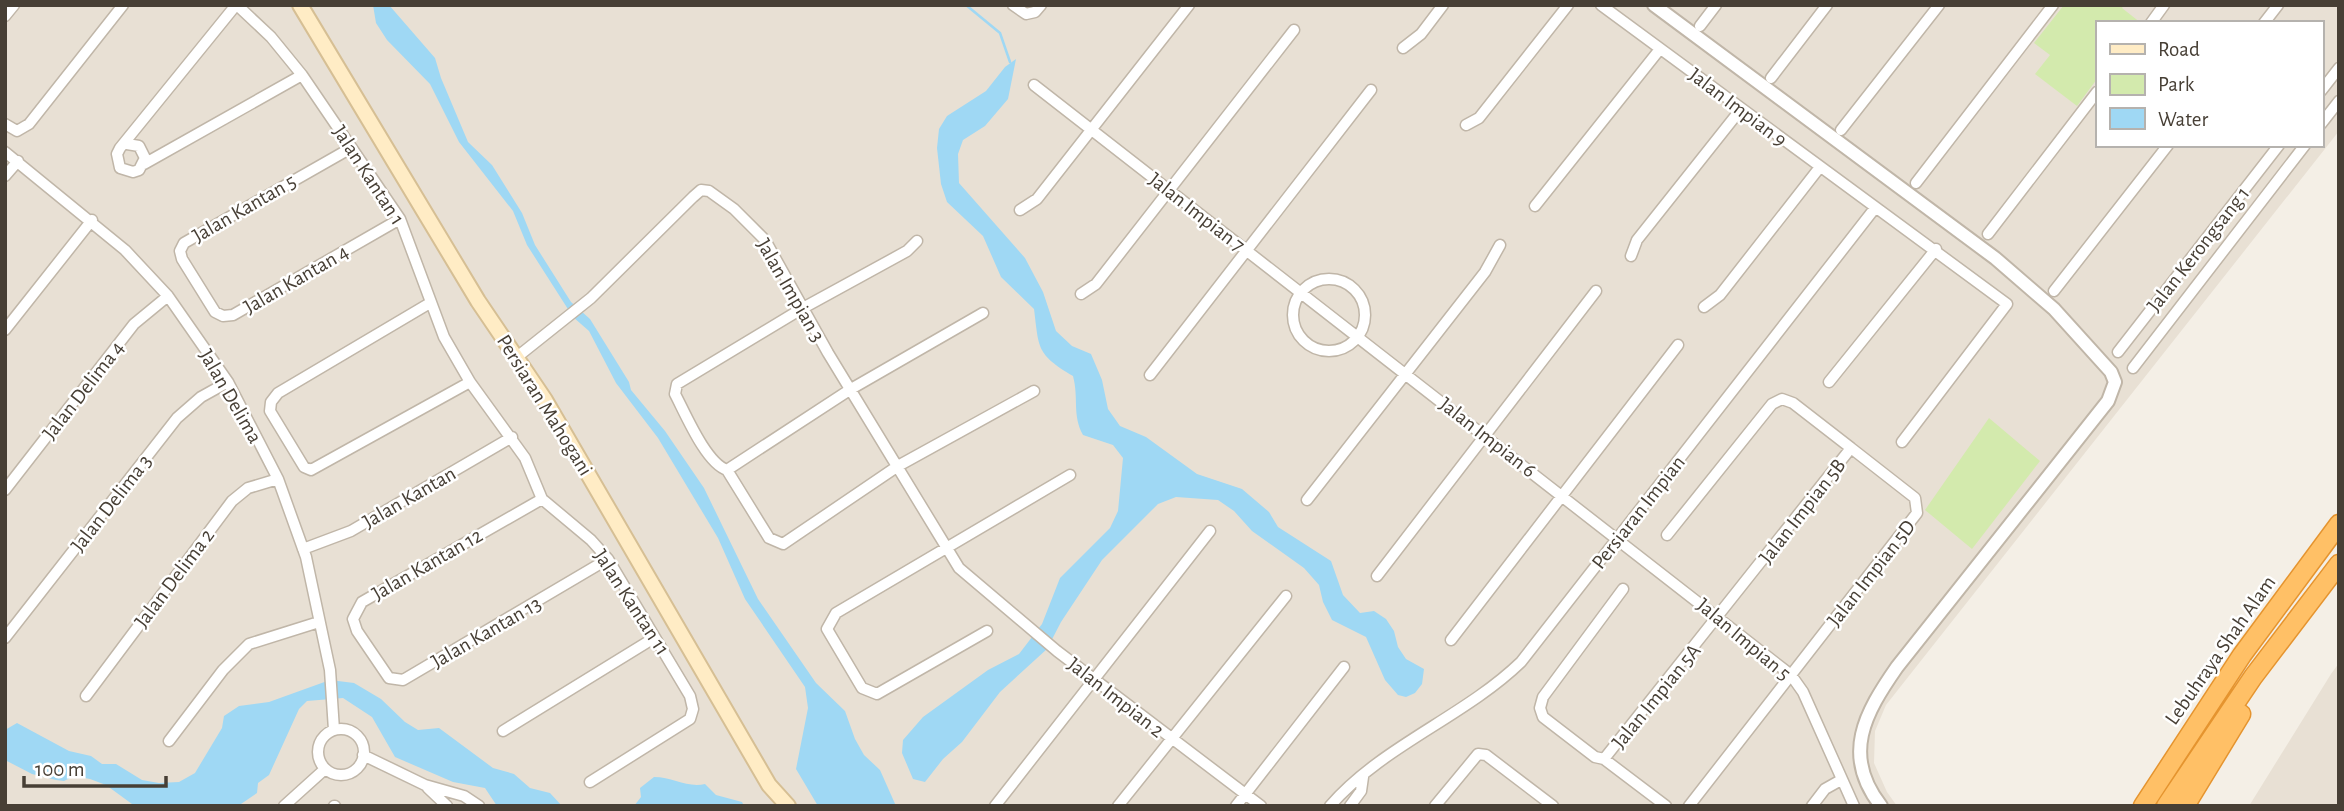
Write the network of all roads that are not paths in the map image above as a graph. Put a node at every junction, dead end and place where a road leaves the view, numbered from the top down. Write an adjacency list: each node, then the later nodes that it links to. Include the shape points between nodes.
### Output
1 (13, 5): 18 (street)
2 (123, 5): 35 (street, via 29,124 18,131)
3 (237, 5): 26 (street, Jalan Kantan 1); 39 (street)
4 (300, 5): 76 (main road, Persiaran Mahogani, via 478,301)
5 (1013, 5): 17 (street, via 1026,14)
6 (1189, 5): 38 (street)
7 (1443, 5): 23 (street, via 1421,34)
8 (1568, 5): 36 (street, via 1479,118)
9 (1601, 5): 24 (street, Jalan Impian 9)
10 (1654, 5): 150 (street, via 2030,286 2111,372 2115,382 2108,401 1896,667 1867,713 1862,730 1862,771)
11 (1716, 5): 21 (street)
12 (1828, 5): 27 (street)
13 (1939, 5): 37 (street)
14 (2053, 5): 49 (street)
15 (2164, 5): 19 (street)
16 (2278, 5): 20 (street)
17 (1038, 9)
18 (5, 16)
19 (2152, 21)
20 (2266, 21)
21 (1700, 26)
22 (1294, 30): 50 (street)
23 (1403, 48)
24 (1660, 49): 33 (street, Jalan Impian 9); 51 (street)
25 (2339, 68): 29 (street)
26 (302, 75): 43 (street, Jalan Kantan 1); 46 (street)
27 (1771, 78)
28 (1034, 85): 38 (street, Jalan Impian 7)
29 (2323, 88)
30 (1371, 90): 60 (street)
31 (2096, 93): 56 (street)
32 (2339, 102): 34 (street)
33 (1741, 109): 47 (street, Jalan Impian 9); 61 (street, via 1637,240)
34 (2323, 122)
35 (5, 124)
36 (1466, 125)
37 (1842, 130)
38 (1093, 131): 50 (street, Jalan Impian 7); 53 (street, via 1037,199)
39 (127, 144): 46 (street, via 144,151); 46 (street, via 117,154 120,168 133,172)
40 (2166, 147): 63 (street)
41 (2277, 147): 75 (street, Jalan Kerongsang 1)
42 (2303, 147): 77 (street)
43 (351, 148): 54 (street, Jalan Kantan 1); 62 (street, Jalan Kantan 5, via 184,243 182,259)
44 (5, 152): 45 (street, Jalan Delima)
45 (18, 161): 48 (street); 55 (street, Jalan Delima)
46 (144, 164)
47 (1820, 167): 52 (street, Jalan Impian 9); 69 (street, via 1720,295)
48 (5, 176)
49 (1916, 183)
50 (1170, 191): 60 (street, Jalan Impian 7); 66 (street, via 1097,284)
51 (1535, 206)
52 (1875, 208): 59 (street, Jalan Impian 9); 100 (street, Persiaran Impian)
53 (1020, 210)
54 (400, 219): 62 (street, Jalan Kantan 4, via 233,315 215,312); 68 (street, Jalan Kantan 1)
55 (92, 220): 67 (street, Jalan Delima); 72 (street)
56 (1988, 234)
57 (917, 241): 70 (street, via 907,251)
58 (1500, 245): 78 (street, via 1485,272)
59 (1936, 249): 82 (street); 87 (street, Jalan Impian 9, via 2007,303)
60 (1247, 252): 65 (street, Jalan Impian 7); 79 (street)
61 (1631, 256)
62 (200, 289)
63 (2054, 290)
64 (1596, 291): 85 (street)
65 (1301, 293): 73 (street, Jalan Impian 7); 73 (street, via 1293,318 1303,340 1313,347 1337,350); 73 (street, via 1329,279 1350,286 1364,304)
66 (1081, 294)
67 (167, 296): 80 (street, Jalan Delima); 93 (street, Jalan Delima 4, via 134,324)
68 (430, 303): 81 (street, Jalan Kantan 1); 81 (street, via 278,393 270,411 304,467 319,469)
69 (1704, 307)
70 (803, 308): 76 (street, Jalan Impian 3, via 765,240 734,209 704,189 591,298); 83 (street, Jalan Impian 3); 90 (street, via 677,384 675,394 695,432 717,467)
71 (983, 313): 83 (street)
72 (5, 330)
73 (1357, 337): 78 (street, Jalan Impian 6)
74 (1678, 345): 94 (street)
75 (2118, 352)
76 (517, 357): 137 (main road, Persiaran Mahogani, via 769,785)
77 (2133, 369)
78 (1406, 373): 85 (street, Jalan Impian 6); 96 (street)
79 (1150, 375)
80 (228, 382): 92 (street, Jalan Delima); 113 (street, Jalan Delima 3, via 177,418)
81 (470, 382): 86 (street, Jalan Kantan 1)
82 (1829, 382)
83 (851, 389): 89 (street, Jalan Impian 3); 90 (street)
84 (1034, 391): 89 (street)
85 (1483, 434): 94 (street, Jalan Impian 6); 105 (street)
86 (512, 437): 95 (street, Jalan Kantan 11); 102 (street, Jalan Kantan, via 351,531)
87 (1902, 442)
88 (1851, 448): 99 (street, Jalan Impian 5B, via 1782,399 1772,404); 110 (street, Jalan Impian 5B); 118 (street, Jalan Impian 5D, via 1915,498 1917,513)
89 (898, 466): 90 (street, via 783,544 769,538); 101 (street, Jalan Impian 3)
90 (727, 470)
91 (1070, 475): 101 (street)
92 (278, 479): 102 (street, Jalan Delima); 120 (street, Jalan Delima 2, via 248,488 232,501)
93 (5, 489)
94 (1563, 496): 100 (street, Jalan Impian 6); 115 (street)
95 (542, 499): 103 (street, Jalan Kantan 11); 116 (street, Jalan Kantan 12, via 362,602 353,619)
96 (1307, 500)
97 (2339, 524): 123 (highway, Lebuhraya Shah Alam, via 2242,654)
98 (1210, 531): 119 (street)
99 (1667, 535)
100 (1617, 539): 110 (street, Jalan Impian 5); 129 (street, Persiaran Impian, via 1504,678)
101 (946, 546): 106 (street, Jalan Impian 3); 112 (street, via 836,613 827,629 862,688 877,694)
102 (303, 549): 111 (street, Jalan Delima)
103 (608, 559): 114 (street, Jalan Kantan 11); 116 (street, Jalan Kantan 13, via 403,680 389,678)
104 (2339, 564): 108 (highway, Lebuhraya Shah Alam)
105 (1377, 576)
106 (974, 584): 119 (street, Jalan Impian 2)
107 (1623, 589): 127 (street, Jalan Impian 5A, via 1543,696 1540,708 1543,718)
108 (2318, 589): 153 (highway, Lebuhraya Shah Alam); 154 (highway)
109 (1286, 596): 124 (street)
110 (1719, 617): 118 (street, Jalan Impian 5); 127 (street, Jalan Impian 5A)
111 (319, 622): 121 (street, Jalan Delima, via 330,670); 125 (street, via 249,643)
112 (987, 631)
113 (5, 638)
114 (654, 638): 122 (street); 131 (street, Jalan Kantan 11, via 681,677 693,709 690,719)
115 (1451, 640)
116 (370, 652)
117 (1344, 667): 133 (street)
118 (1791, 675): 130 (street, Jalan Impian 5, via 1803,692); 147 (street, Jalan Impian 5D)
119 (1093, 679): 124 (street, Jalan Impian 2); 138 (street)
120 (86, 696)
121 (334, 730): 126 (street, via 356,734); 128 (street, via 318,747)
122 (503, 731)
123 (2188, 736): 151 (highway); 152 (highway, Lebuhraya Shah Alam)
124 (1170, 738): 133 (street, Jalan Impian 2); 139 (street)
125 (169, 741)
126 (363, 755): 128 (street, via 352,772 338,775); 132 (street)
127 (1604, 759): 146 (street)
128 (325, 769): 134 (street)
129 (1363, 777): 142 (street, Persiaran Impian, via 1349,784); 143 (street, Persiaran Impian, via 1362,791)
130 (1841, 780): 148 (street, via 1825,789); 149 (street, Jalan Impian 5)
131 (590, 782)
132 (425, 785): 135 (street); 136 (street, via 464,796)
133 (1245, 794): 140 (street); 141 (street, Jalan Impian 2)
134 (284, 806)
135 (447, 806)
136 (479, 806)
137 (788, 806)
138 (995, 806)
139 (1118, 806)
140 (1236, 806)
141 (1261, 806)
142 (1330, 806)
143 (1350, 806)
144 (1435, 806): 145 (street, via 1478,754 1486,755)
145 (1553, 806)
146 (1666, 806)
147 (1689, 806)
148 (1812, 806)
149 (1854, 806)
150 (1881, 806)
151 (2136, 806)
152 (2143, 806)
153 (2166, 806)
154 (2185, 806)

